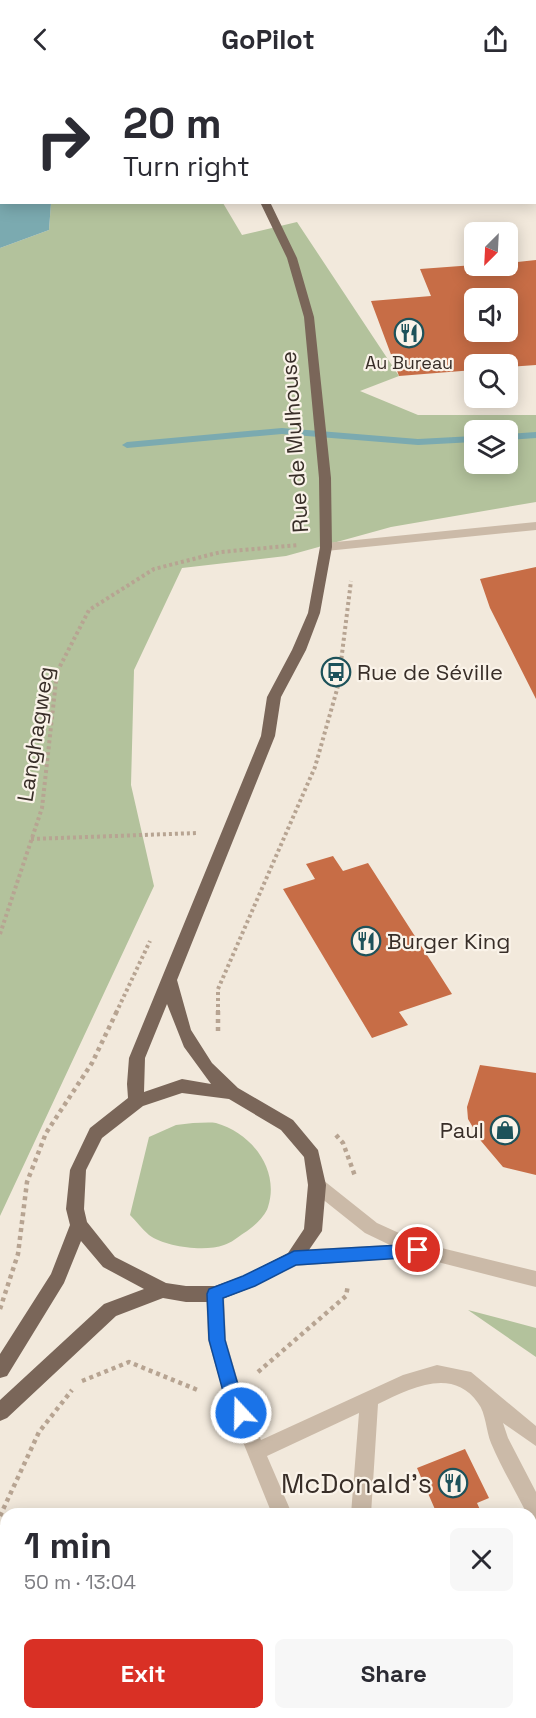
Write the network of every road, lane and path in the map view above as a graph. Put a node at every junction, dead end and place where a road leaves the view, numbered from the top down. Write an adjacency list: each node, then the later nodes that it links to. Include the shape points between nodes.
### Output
1 (266, 204): 6 (main road, Rue de Mulhouse, via 292,258 309,317 323,454)
2 (536, 526): 5 (street)
3 (298, 534): 4 (path)
4 (298, 545): 6 (path, Langhagweg); 7 (path); 8 (path, Langhagweg, via 221,552 154,569 89,610 57,672 42,808)
5 (351, 545): 6 (street); 13 (path, via 351,593 338,686 315,767 218,989)
6 (326, 547): 12 (main road, Rue de Mulhouse, via 314,613 274,697 268,736)
7 (297, 556)
8 (31, 839): 9 (path, via 202,833); 10 (path, Langhagweg)
9 (197, 844)
10 (0, 934)
11 (152, 938): 26 (path, via 92,1063 46,1133 27,1182 18,1254)
12 (169, 980): 14 (main road, via 181,1029 207,1071); 15 (main road, Rue de Mulhouse, via 137,1058)
13 (218, 1039)
14 (232, 1093): 15 (main road, via 182,1086); 18 (main road, via 287,1125 312,1155)
15 (137, 1101): 19 (main road, via 96,1133 78,1170 75,1209)
16 (331, 1129): 17 (path, via 343,1143)
17 (358, 1182)
18 (317, 1185): 20 (street, via 371,1228); 21 (main road, via 313,1231)
19 (79, 1225): 23 (main road, via 109,1262); 27 (main road, via 58,1278)
20 (418, 1250): 21 (street); 22 (street)
21 (294, 1258): 24 (main road)
22 (536, 1278)
23 (163, 1290): 24 (main road); 31 (main road, via 110,1310)
24 (215, 1294): 28 (street, via 217,1340)
25 (346, 1296): 28 (path)
26 (0, 1309)
27 (0, 1370)
28 (233, 1395): 33 (street); 34 (path, via 206,1394 129,1362 79,1382 39,1432)
29 (369, 1398): 30 (street, via 437,1373 464,1378); 33 (street); 36 (street)
30 (487, 1399): 32 (street); 37 (street, via 499,1440)
31 (0, 1412)
32 (536, 1437)
33 (257, 1451): 35 (street)
34 (4, 1508)
35 (280, 1508)
36 (361, 1508)
37 (534, 1508)

